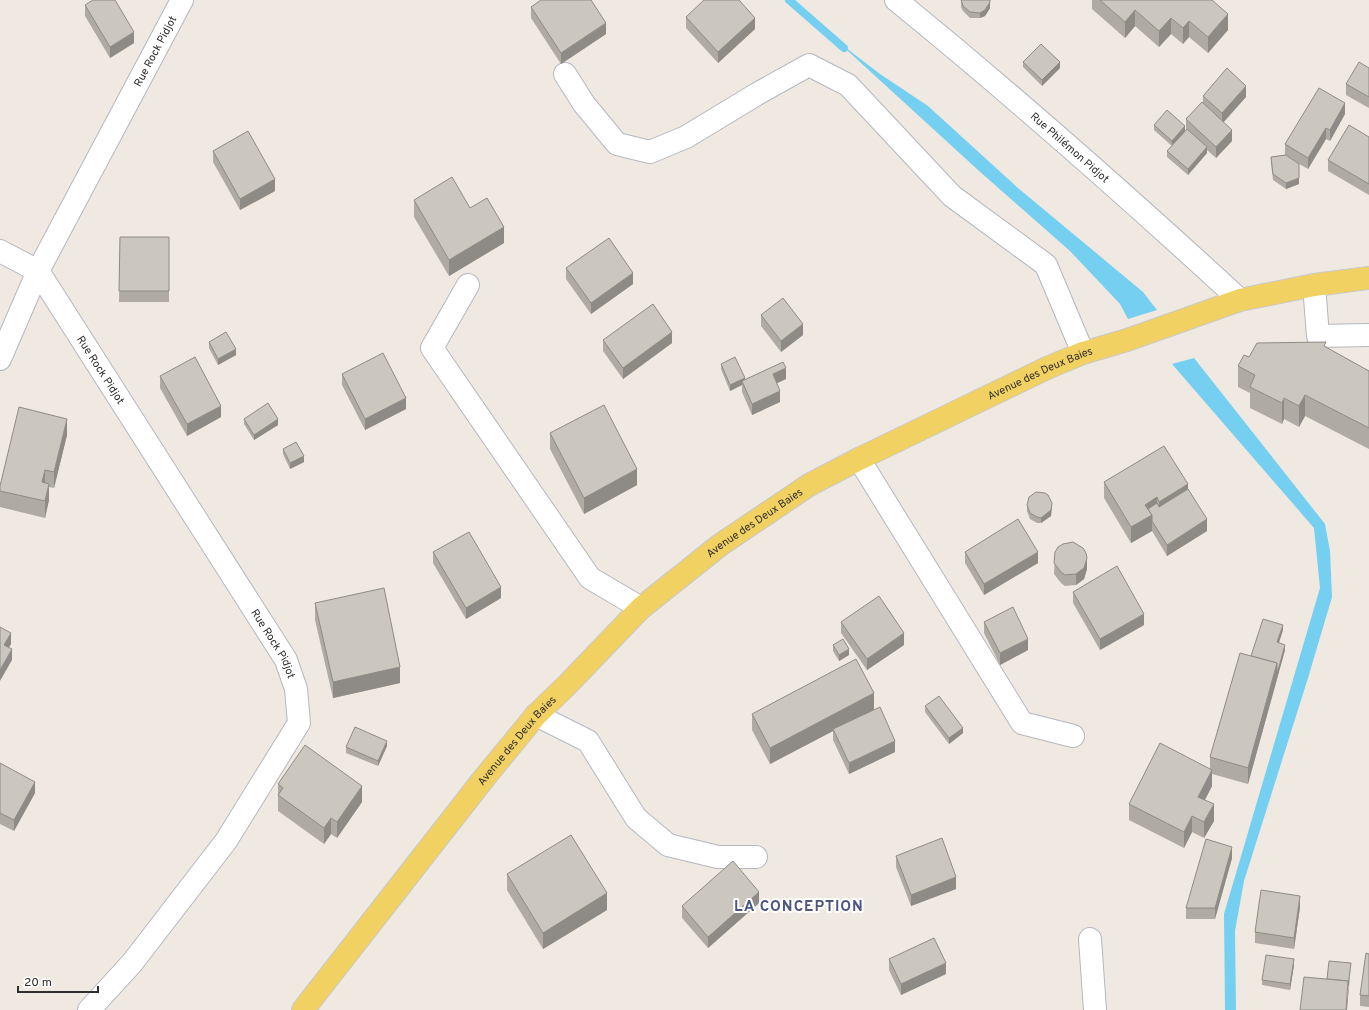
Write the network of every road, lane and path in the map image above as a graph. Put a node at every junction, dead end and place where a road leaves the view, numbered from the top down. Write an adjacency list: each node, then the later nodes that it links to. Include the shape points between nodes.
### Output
1 (182, 0): 5 (street, Rue Rock Pidjot)
2 (896, 0): 9 (street, Rue Philémon Pidjot, via 980,69)
3 (565, 74): 11 (street, via 584,104 617,144 650,152 686,137 810,64 848,85 952,196 1046,264)
4 (0, 251): 5 (street, Rue Rock Pidjot)
5 (38, 271): 12 (street); 19 (street, Rue Rock Pidjot, via 286,660 296,689 299,723 226,841 132,963)
6 (1369, 278): 8 (main road, Avenue des Deux Baies)
7 (468, 285): 14 (street, via 432,348 590,578)
8 (1314, 285): 9 (main road, Avenue des Deux Baies); 10 (street, via 1318,336)
9 (1240, 300): 11 (main road, Avenue des Deux Baies)
10 (1369, 335)
11 (1083, 353): 13 (main road, Avenue des Deux Baies)
12 (0, 359)
13 (859, 459): 14 (main road, Avenue des Deux Baies, via 810,485 720,545); 16 (street, via 1022,723)
14 (641, 608): 15 (main road, Avenue des Deux Baies)
15 (536, 715): 17 (street, via 588,741 636,818 668,844 718,857); 20 (main road, Avenue des Deux Baies, via 485,776)
16 (1073, 736)
17 (756, 858)
18 (1090, 939): 21 (street)
19 (89, 1010)
20 (303, 1010)
21 (1095, 1010)

